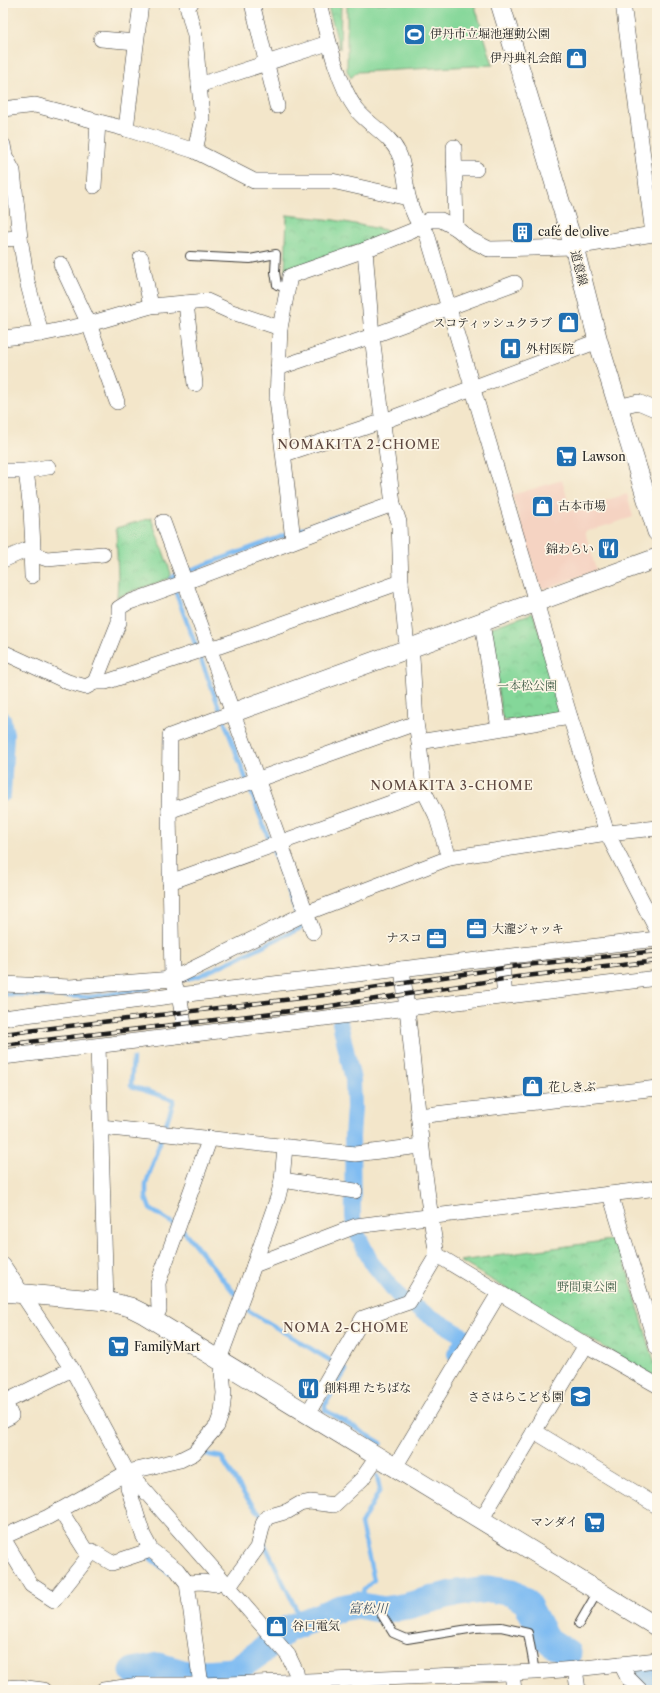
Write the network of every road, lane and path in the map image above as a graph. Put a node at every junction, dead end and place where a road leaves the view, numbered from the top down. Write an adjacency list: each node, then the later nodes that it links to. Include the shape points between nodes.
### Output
1 (141, 3): 8 (street)
2 (191, 3): 11 (street, via 187,6 195,36)
3 (252, 3): 10 (street)
4 (319, 3): 9 (street)
5 (500, 3): 28 (street, 道意線)
6 (624, 3): 25 (street)
7 (101, 39): 8 (street)
8 (136, 42): 15 (street)
9 (328, 43): 10 (street); 22 (street, via 356,109 390,140 399,153)
10 (266, 63): 11 (street); 12 (street)
11 (199, 85): 18 (street, via 202,118)
12 (277, 106)
13 (3, 109): 14 (street, via 35,105)
14 (98, 122): 15 (street); 21 (street)
15 (126, 129): 18 (street)
16 (3, 144): 26 (street, via 5,156 13,171)
17 (454, 148): 19 (street)
18 (195, 151): 22 (street, via 254,181 332,181)
19 (454, 169): 20 (street); 24 (street)
20 (476, 169)
21 (94, 186)
22 (408, 198): 23 (street)
23 (420, 226): 24 (street, via 429,220 441,220); 29 (street); 37 (street, via 427,234)
24 (456, 228): 28 (street, via 471,240 489,249)
25 (655, 233): 28 (street)
26 (20, 238): 27 (street); 40 (street)
27 (3, 239)
28 (574, 247): 43 (street, 道意線)
29 (365, 250): 34 (street, via 290,276); 41 (street)
30 (190, 256): 34 (lane, via 250,259 276,254 277,284)
31 (142, 258): 36 (street)
32 (61, 264): 38 (street)
33 (515, 283): 37 (street)
34 (289, 289): 39 (street)
35 (186, 303): 36 (street); 39 (street, via 207,300 229,311); 45 (street)
36 (151, 306): 38 (street)
37 (448, 308): 41 (street); 46 (street)
38 (89, 324): 40 (street); 47 (street)
39 (280, 328): 44 (street)
40 (40, 334): 42 (street)
41 (372, 336): 44 (street); 50 (street)
42 (3, 338)
43 (598, 341): 46 (street); 48 (street, 道意線)
44 (278, 368): 51 (street, via 277,399)
45 (195, 384)
46 (472, 387): 50 (street); 66 (street)
47 (117, 402)
48 (618, 407): 49 (street, via 638,402); 57 (street, 道意線)
49 (657, 410)
50 (384, 421): 51 (street); 55 (street)
51 (285, 454): 58 (street)
52 (48, 468): 54 (street)
53 (3, 471): 54 (street)
54 (26, 471): 59 (street, via 33,546)
55 (393, 504): 58 (street); 64 (street, via 399,522)
56 (163, 522): 65 (street)
57 (657, 532)
58 (293, 540): 65 (street)
59 (30, 550): 60 (street, via 35,555 47,559); 62 (street); 63 (street)
60 (103, 554)
61 (657, 558): 66 (street)
62 (3, 560)
63 (32, 576)
64 (401, 582): 68 (street); 69 (street)
65 (185, 583): 68 (street); 71 (street, via 119,608 119,622)
66 (537, 602): 67 (street); 73 (street)
67 (482, 623): 69 (street); 75 (street)
68 (208, 648): 71 (street, via 106,682); 72 (street)
69 (407, 649): 72 (street); 74 (street, via 412,657)
70 (3, 652): 71 (street, via 68,682 86,687)
71 (96, 682)
72 (232, 713): 77 (street); 79 (street, via 170,736)
73 (570, 717): 75 (street); 81 (street)
74 (416, 723): 76 (street); 77 (street)
75 (500, 728): 76 (street)
76 (419, 742): 78 (street)
77 (257, 779): 79 (street); 82 (street)
78 (424, 791): 82 (street); 83 (street, via 436,815)
79 (169, 811): 84 (street)
80 (657, 828): 81 (street)
81 (607, 833): 83 (street); 86 (street)
82 (280, 842): 84 (street); 85 (street)
83 (449, 858): 85 (street)
84 (170, 882): 92 (street)
85 (306, 913): 87 (street); 92 (street)
86 (657, 930)
87 (313, 932)
88 (657, 939): 89 (street)
89 (501, 957): 90 (street); 95 (street)
90 (402, 969): 94 (street); 96 (street)
91 (657, 978): 95 (street)
92 (172, 979): 93 (street, via 70,987); 94 (street)
93 (3, 984)
94 (179, 995): 97 (street); 98 (street)
95 (505, 996): 96 (street)
96 (407, 1007): 98 (street); 102 (street)
97 (3, 1018)
98 (186, 1035): 99 (street)
99 (98, 1046): 100 (street); 103 (street)
100 (3, 1056)
101 (657, 1088): 102 (street)
102 (418, 1116): 105 (street)
103 (100, 1126): 104 (street); 118 (street)
104 (210, 1138): 106 (street); 119 (street, via 158,1283 160,1310)
105 (421, 1146): 106 (street, via 355,1154); 111 (street)
106 (285, 1147): 107 (street)
107 (282, 1180): 109 (street); 114 (street)
108 (657, 1188): 110 (street)
109 (353, 1190)
110 (610, 1194): 111 (street); 121 (street)
111 (430, 1216): 112 (street); 114 (street, via 356,1226)
112 (437, 1255): 116 (street); 125 (street, via 408,1302 363,1318)
113 (3, 1265): 117 (street)
114 (254, 1265): 122 (street)
115 (3, 1292): 117 (street)
116 (499, 1293): 120 (street); 129 (street)
117 (22, 1294): 118 (street); 123 (street)
118 (106, 1301): 119 (street, via 130,1307)
119 (154, 1319): 122 (street)
120 (586, 1346): 124 (street); 127 (street)
121 (657, 1348)
122 (222, 1362): 125 (street); 130 (street, via 222,1412 217,1426 204,1442 194,1453 180,1460)
123 (72, 1369): 126 (street, via 5,1402 11,1416); 130 (street)
124 (657, 1385)
125 (308, 1413): 128 (street)
126 (3, 1420)
127 (534, 1431): 131 (street); 133 (street)
128 (378, 1456): 129 (street); 138 (street, via 362,1479 334,1505 310,1502 267,1517 257,1548)
129 (395, 1467): 133 (street)
130 (128, 1472): 132 (street); 135 (street, via 128,1487 143,1535); 138 (street)
131 (657, 1506)
132 (60, 1510): 134 (street); 136 (street)
133 (481, 1520): 139 (street)
134 (3, 1538): 136 (street, via 31,1585 54,1600)
135 (151, 1550): 136 (street, via 112,1563 92,1551); 137 (street, via 177,1570)
136 (89, 1556)
137 (187, 1583): 138 (street); 148 (street)
138 (225, 1584): 149 (street, via 288,1655)
139 (598, 1591): 141 (lane); 142 (street)
140 (382, 1615): 146 (lane, via 393,1633 407,1639 495,1627 528,1633)
141 (578, 1624)
142 (657, 1627)
143 (657, 1660): 144 (street)
144 (621, 1664): 145 (street); 155 (street, via 628,1678)
145 (575, 1669): 146 (street); 154 (street)
146 (535, 1672): 147 (street)
147 (512, 1673): 149 (street); 153 (street)
148 (200, 1681): 149 (street); 152 (street)
149 (299, 1685)
150 (3, 1688): 151 (street)
151 (43, 1690)
152 (103, 1690)
153 (514, 1690)
154 (578, 1690)
155 (640, 1690)

